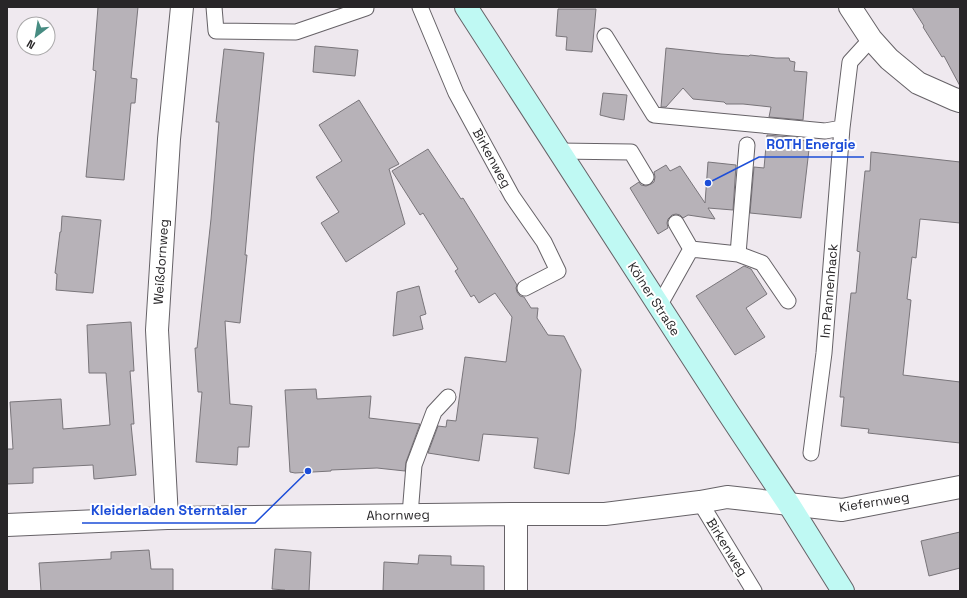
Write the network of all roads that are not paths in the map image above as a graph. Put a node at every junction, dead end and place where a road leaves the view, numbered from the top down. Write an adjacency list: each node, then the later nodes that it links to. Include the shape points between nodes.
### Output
1 (182, 7): 27 (street, Weißdornweg, via 169,139 157,330)
2 (214, 7): 3 (lane, via 216,31 296,32)
3 (366, 7)
4 (420, 7): 17 (lane, Birkenweg, via 456,93 512,196 544,242 558,271)
5 (466, 7): 12 (main road, Kölner Straße)
6 (850, 7): 8 (street)
7 (604, 36): 10 (lane, via 654,115 826,131)
8 (871, 40): 9 (street, via 918,83); 10 (lane, Im Pannenhack, via 850,62)
9 (960, 101)
10 (842, 128): 21 (lane, Im Pannenhack, via 824,353)
11 (746, 146): 16 (lane)
12 (559, 151): 13 (lane, via 631,152); 19 (main road, Kölner Straße)
13 (646, 177)
14 (676, 223): 15 (lane)
15 (691, 249): 16 (lane); 19 (lane)
16 (738, 254): 18 (lane, via 762,263)
17 (525, 288)
18 (788, 301)
19 (659, 306): 24 (main road, Kölner Straße)
20 (448, 397): 26 (lane, via 434,412 414,465)
21 (811, 453)
22 (960, 487): 24 (street, Kiefernweg, via 842,510)
23 (700, 502): 24 (street, Ahornweg, via 727,497); 25 (street, Ahornweg, via 605,514); 30 (lane, Birkenweg)
24 (788, 503): 31 (main road, Kölner Straße)
25 (516, 514): 26 (street, Ahornweg); 29 (street)
26 (410, 515): 27 (street, Ahornweg)
27 (167, 518): 28 (street, Ahornweg)
28 (7, 525)
29 (516, 591)
30 (754, 591)
31 (843, 591)

